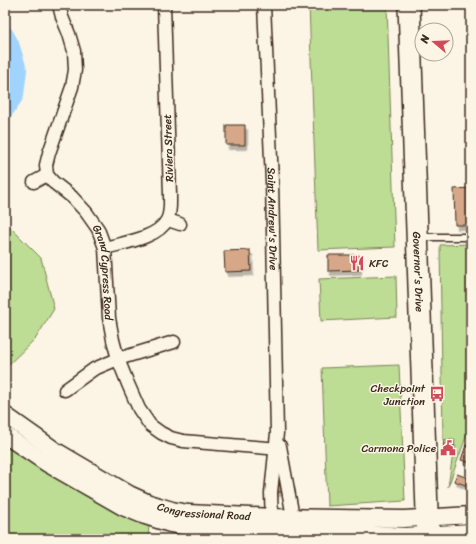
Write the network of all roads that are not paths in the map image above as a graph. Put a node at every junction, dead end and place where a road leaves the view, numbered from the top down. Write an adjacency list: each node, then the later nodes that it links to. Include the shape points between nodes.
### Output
1 (59, 5): 5 (street, via 74,51 75,70 72,87 49,153 46,165)
2 (164, 5): 7 (street, Riviera Street, via 170,195)
3 (264, 5): 17 (street, Saint Andrew's Drive, via 272,181)
4 (409, 5): 9 (highway, Governor's Drive)
5 (48, 175): 6 (street); 11 (street, Grand Cypress Road, via 86,212 98,229)
6 (34, 182)
7 (168, 220): 8 (street); 11 (street, via 162,228 152,234)
8 (180, 224)
9 (417, 237): 10 (lane); 21 (highway, Governor's Drive)
10 (471, 237)
11 (105, 248): 13 (street, Grand Cypress Road, via 109,318)
12 (174, 342): 13 (street)
13 (118, 359): 14 (street, via 94,369); 17 (street, Grand Cypress Road, via 139,409 150,425 161,433 183,441)
14 (65, 390)
15 (5, 415): 19 (main road, Congressional Road, via 56,451 149,503 172,510)
16 (5, 435): 19 (main road, Congressional Road, via 48,464 123,507 146,516 192,528)
17 (278, 449): 19 (street, Saint Andrew's Drive, via 270,493); 20 (street, Saint Andrew's Drive)
18 (471, 515): 21 (main road)
19 (273, 529): 20 (main road, Congressional Road)
20 (294, 529): 21 (main road, Congressional Road, via 404,519)
21 (428, 531): 22 (main road)
22 (471, 532)

